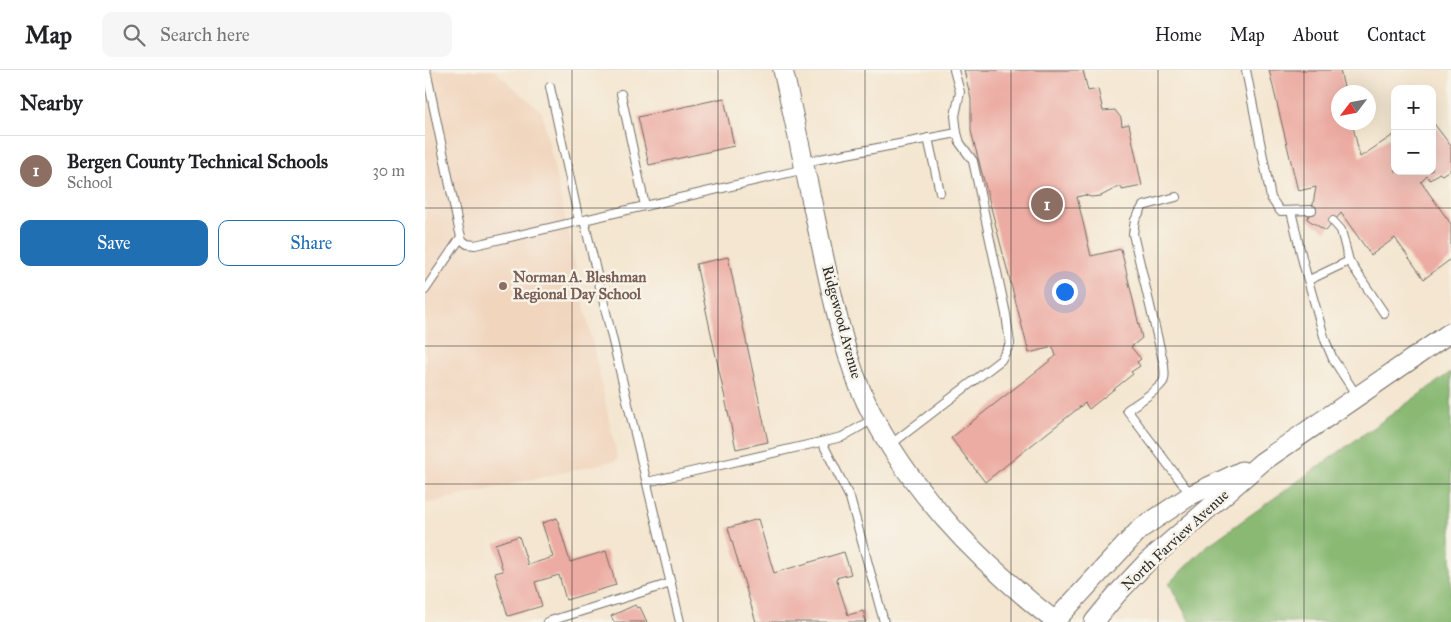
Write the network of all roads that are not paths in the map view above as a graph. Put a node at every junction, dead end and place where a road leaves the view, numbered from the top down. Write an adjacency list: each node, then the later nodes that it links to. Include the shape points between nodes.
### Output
1 (426, 70): 17 (lane)
2 (783, 70): 9 (street, Ridgewood Avenue)
3 (954, 70): 7 (lane, via 960,92 955,116)
4 (1246, 70): 14 (lane, via 1271,198 1280,211)
5 (550, 87): 15 (lane)
6 (621, 94): 12 (lane)
7 (957, 132): 8 (lane); 26 (lane, via 960,143 973,161 1010,344 1001,360)
8 (928, 138): 9 (lane); 10 (lane)
9 (804, 166): 12 (lane); 24 (street, Ridgewood Avenue, via 849,359)
10 (940, 192)
11 (1176, 197): 29 (lane, via 1143,206 1135,220 1133,234 1165,376 1158,387 1127,410)
12 (645, 206): 15 (lane)
13 (1312, 210): 14 (lane)
14 (1291, 211): 19 (lane)
15 (582, 221): 17 (lane, via 475,245 467,244); 28 (lane)
16 (1333, 222): 18 (lane, via 1341,230)
17 (461, 236): 20 (lane)
18 (1349, 261): 19 (lane); 21 (lane)
19 (1309, 280): 23 (lane, via 1325,340 1333,359)
20 (425, 290)
21 (1384, 313)
22 (1451, 332): 23 (street, North Farview Avenue)
23 (1358, 397): 27 (street, North Farview Avenue)
24 (875, 418): 25 (lane, via 842,437); 26 (street, Ridgewood Avenue)
25 (822, 442): 28 (lane); 33 (lane, via 850,498)
26 (890, 445): 34 (street, Ridgewood Avenue, via 920,490 954,531)
27 (1261, 462): 29 (street, North Farview Avenue); 35 (street, North Farview Avenue, via 1147,562)
28 (647, 482): 30 (lane)
29 (1191, 495): 34 (street, North Farview Avenue, via 1139,529)
30 (671, 583): 31 (lane); 32 (lane)
31 (547, 622)
32 (680, 622)
33 (884, 622)
34 (1055, 622)
35 (1094, 622)

